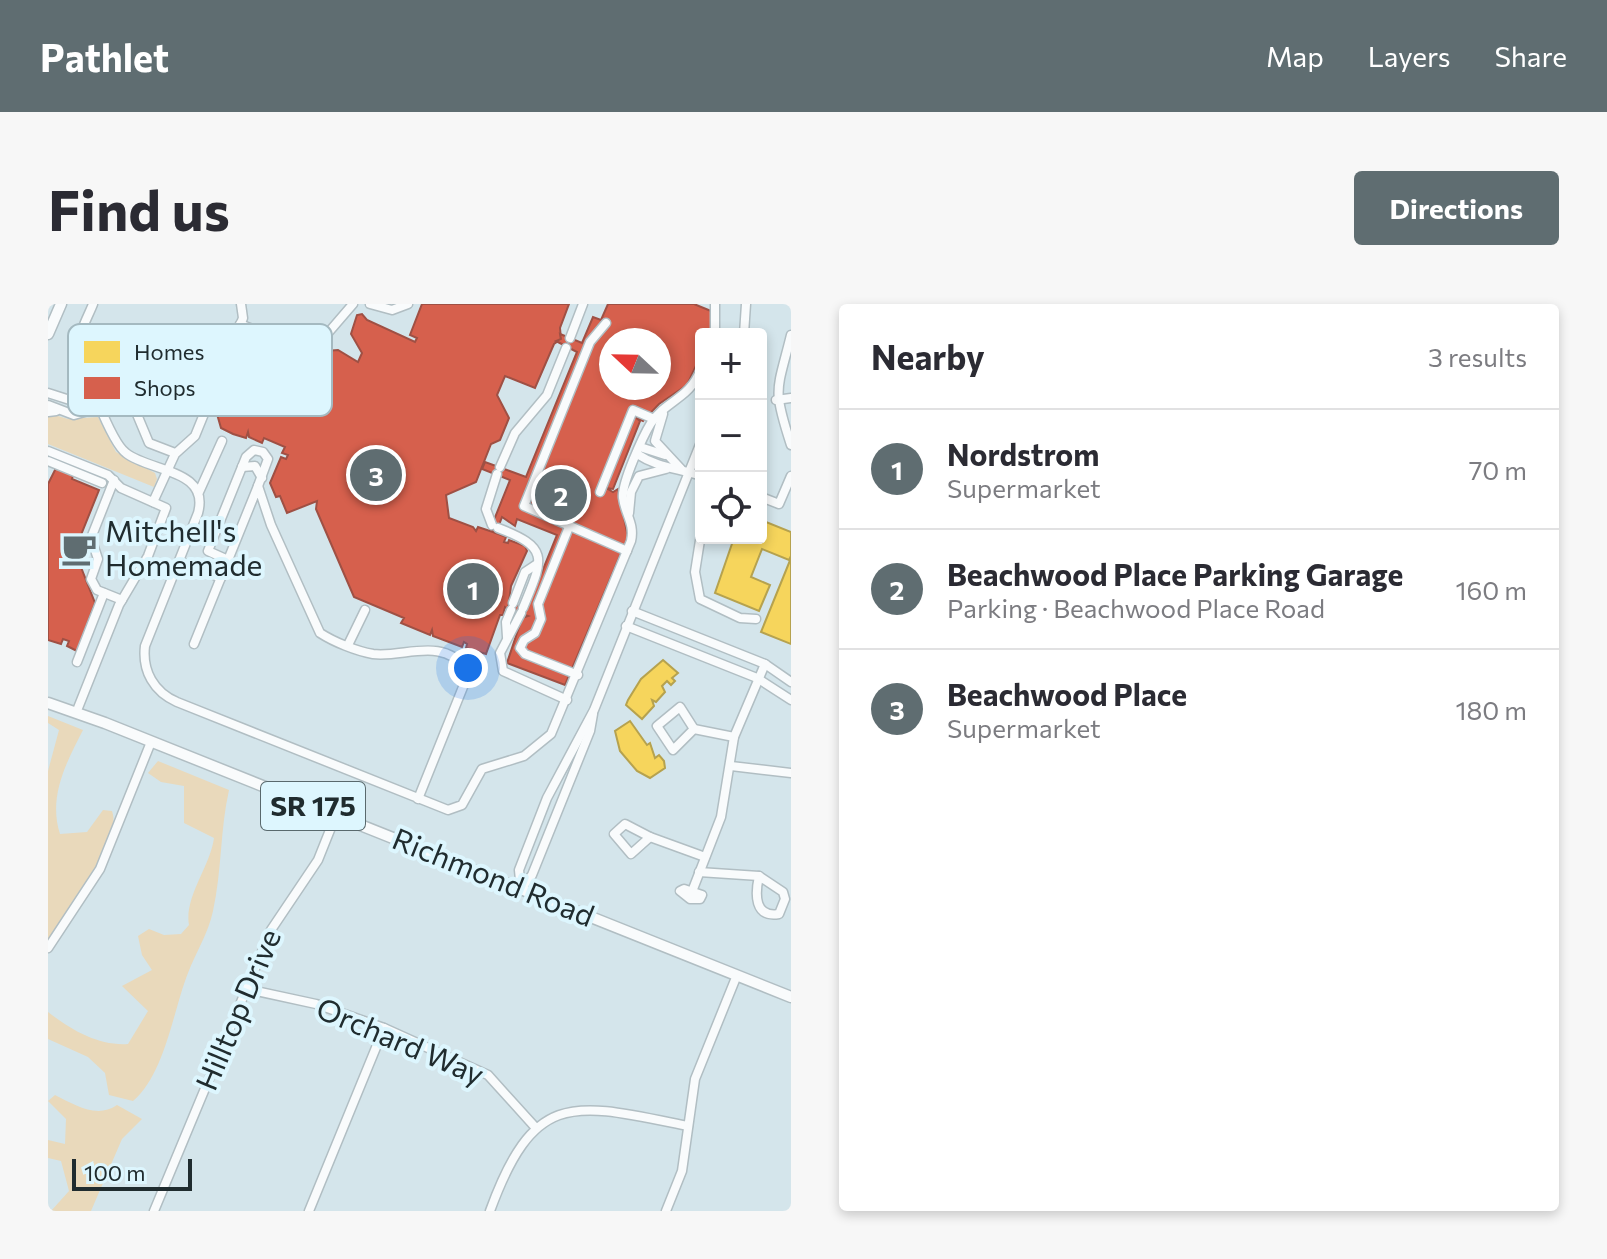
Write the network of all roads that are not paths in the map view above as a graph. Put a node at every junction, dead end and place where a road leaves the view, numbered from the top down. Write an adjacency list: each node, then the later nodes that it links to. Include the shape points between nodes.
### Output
1 (61, 304): 16 (main road)
2 (93, 304): 11 (street)
3 (241, 304): 12 (street)
4 (353, 304): 13 (street)
5 (370, 304): 6 (street, via 392,310)
6 (408, 304)
7 (583, 304): 17 (street)
8 (715, 304): 14 (street)
9 (746, 304): 15 (street)
10 (606, 323): 54 (street, via 590,342 524,506)
11 (87, 324)
12 (240, 324)
13 (332, 328)
14 (715, 328)
15 (744, 328)
16 (48, 334)
17 (570, 338)
18 (791, 338): 24 (street)
19 (566, 348): 59 (street, via 547,395 515,433 486,509 495,526 533,543)
20 (695, 381): 25 (street, via 690,391)
21 (48, 393): 23 (street)
22 (791, 398): 24 (street)
23 (68, 400)
24 (776, 400): 30 (street)
25 (664, 409): 29 (street); 37 (street, via 655,438)
26 (106, 416): 42 (street, via 120,448)
27 (138, 416): 36 (street, via 149,443)
28 (202, 416): 36 (street, via 193,439)
29 (654, 419): 34 (street); 50 (street, via 633,410)
30 (788, 424): 32 (street)
31 (222, 441): 49 (street)
32 (791, 445)
33 (48, 451): 46 (street)
34 (639, 451): 37 (street); 40 (street); 43 (street, via 646,467); 53 (street, via 623,495)
35 (695, 452): 41 (street)
36 (175, 453): 42 (street)
37 (673, 458): 41 (street)
38 (48, 461): 48 (street)
39 (241, 468): 47 (street, via 253,465); 47 (street, via 249,453 262,451 268,459); 57 (street, via 208,551)
40 (666, 469): 41 (street); 43 (street)
41 (685, 470): 44 (street); 64 (street)
42 (166, 471): 49 (street, via 192,482); 52 (street)
43 (655, 471): 53 (street, via 636,480)
44 (695, 474)
45 (791, 476): 51 (street, via 779,504)
46 (114, 480): 52 (street); 61 (street, via 91,539 98,561 91,579)
47 (260, 482): 57 (street); 69 (street, via 314,625 323,635)
48 (102, 483)
49 (199, 492): 58 (street, via 198,513)
50 (600, 492)
51 (767, 499)
52 (153, 502): 62 (street, via 166,510 148,556)
53 (629, 514): 56 (street, via 633,534)
54 (569, 527): 56 (street); 72 (street, via 538,604 541,619 536,632 520,648)
55 (699, 544): 65 (street, via 695,572 700,599 740,618)
56 (627, 551): 72 (street)
57 (228, 560): 60 (street)
58 (179, 561): 60 (street); 87 (street, via 145,646 146,669 157,689 177,702)
59 (537, 564): 67 (street); 67 (street, via 525,572 506,622)
60 (221, 578): 68 (street)
61 (104, 593): 62 (street); 70 (street)
62 (122, 600): 79 (street)
63 (365, 610): 69 (street)
64 (632, 611): 66 (street); 71 (street)
65 (756, 619)
66 (626, 626): 73 (street); 80 (street)
67 (507, 637): 76 (street, via 500,658 503,671)
68 (194, 644)
69 (348, 645): 87 (street, via 384,654 423,648 467,669)
70 (77, 662)
71 (765, 664): 73 (street); 74 (street)
72 (578, 675): 76 (street)
73 (757, 678): 77 (street); 83 (street)
74 (791, 682)
75 (48, 696): 79 (main road, Richmond Road / SR 175)
76 (567, 700): 87 (street, via 542,745 482,769 459,808 448,810)
77 (791, 700)
78 (48, 703): 81 (main road, Richmond Road / SR 175)
79 (78, 708): 81 (main road, Richmond Road / SR 175)
80 (594, 710): 94 (street, via 532,875); 94 (street, via 556,777 519,870)
81 (105, 723): 84 (main road, Richmond Road / SR 175)
82 (694, 729): 82 (street, via 680,707 657,726 673,750); 83 (street)
83 (734, 737): 85 (street)
84 (151, 742): 88 (main road, Richmond Road / SR 175); 95 (street, via 100,869)
85 (731, 766): 86 (street); 90 (street, via 721,817)
86 (791, 773)
87 (418, 799)
88 (336, 815): 94 (main road, Richmond Road / SR 175); 97 (street, Hilltop Drive, via 318,860 271,930)
89 (650, 837): 90 (street)
90 (705, 857): 91 (street)
91 (699, 872): 92 (street); 93 (street)
92 (759, 876): 92 (street, via 783,892 779,914 761,910)
93 (693, 889)
94 (521, 890): 96 (main road, Richmond Road / SR 175)
95 (48, 948)
96 (737, 975): 98 (main road, Richmond Road / SR 175); 100 (street, via 695,1079)
97 (247, 989): 99 (street, Orchard Way, via 316,1004); 102 (street, Hilltop Drive)
98 (791, 997)
99 (384, 1028): 101 (street, Orchard Way, via 488,1075); 103 (street)
100 (688, 1126): 101 (street, via 604,1111 561,1112); 105 (street, via 682,1171)
101 (535, 1127): 104 (street, via 504,1171)
102 (154, 1211)
103 (309, 1211)
104 (490, 1211)
105 (666, 1211)

